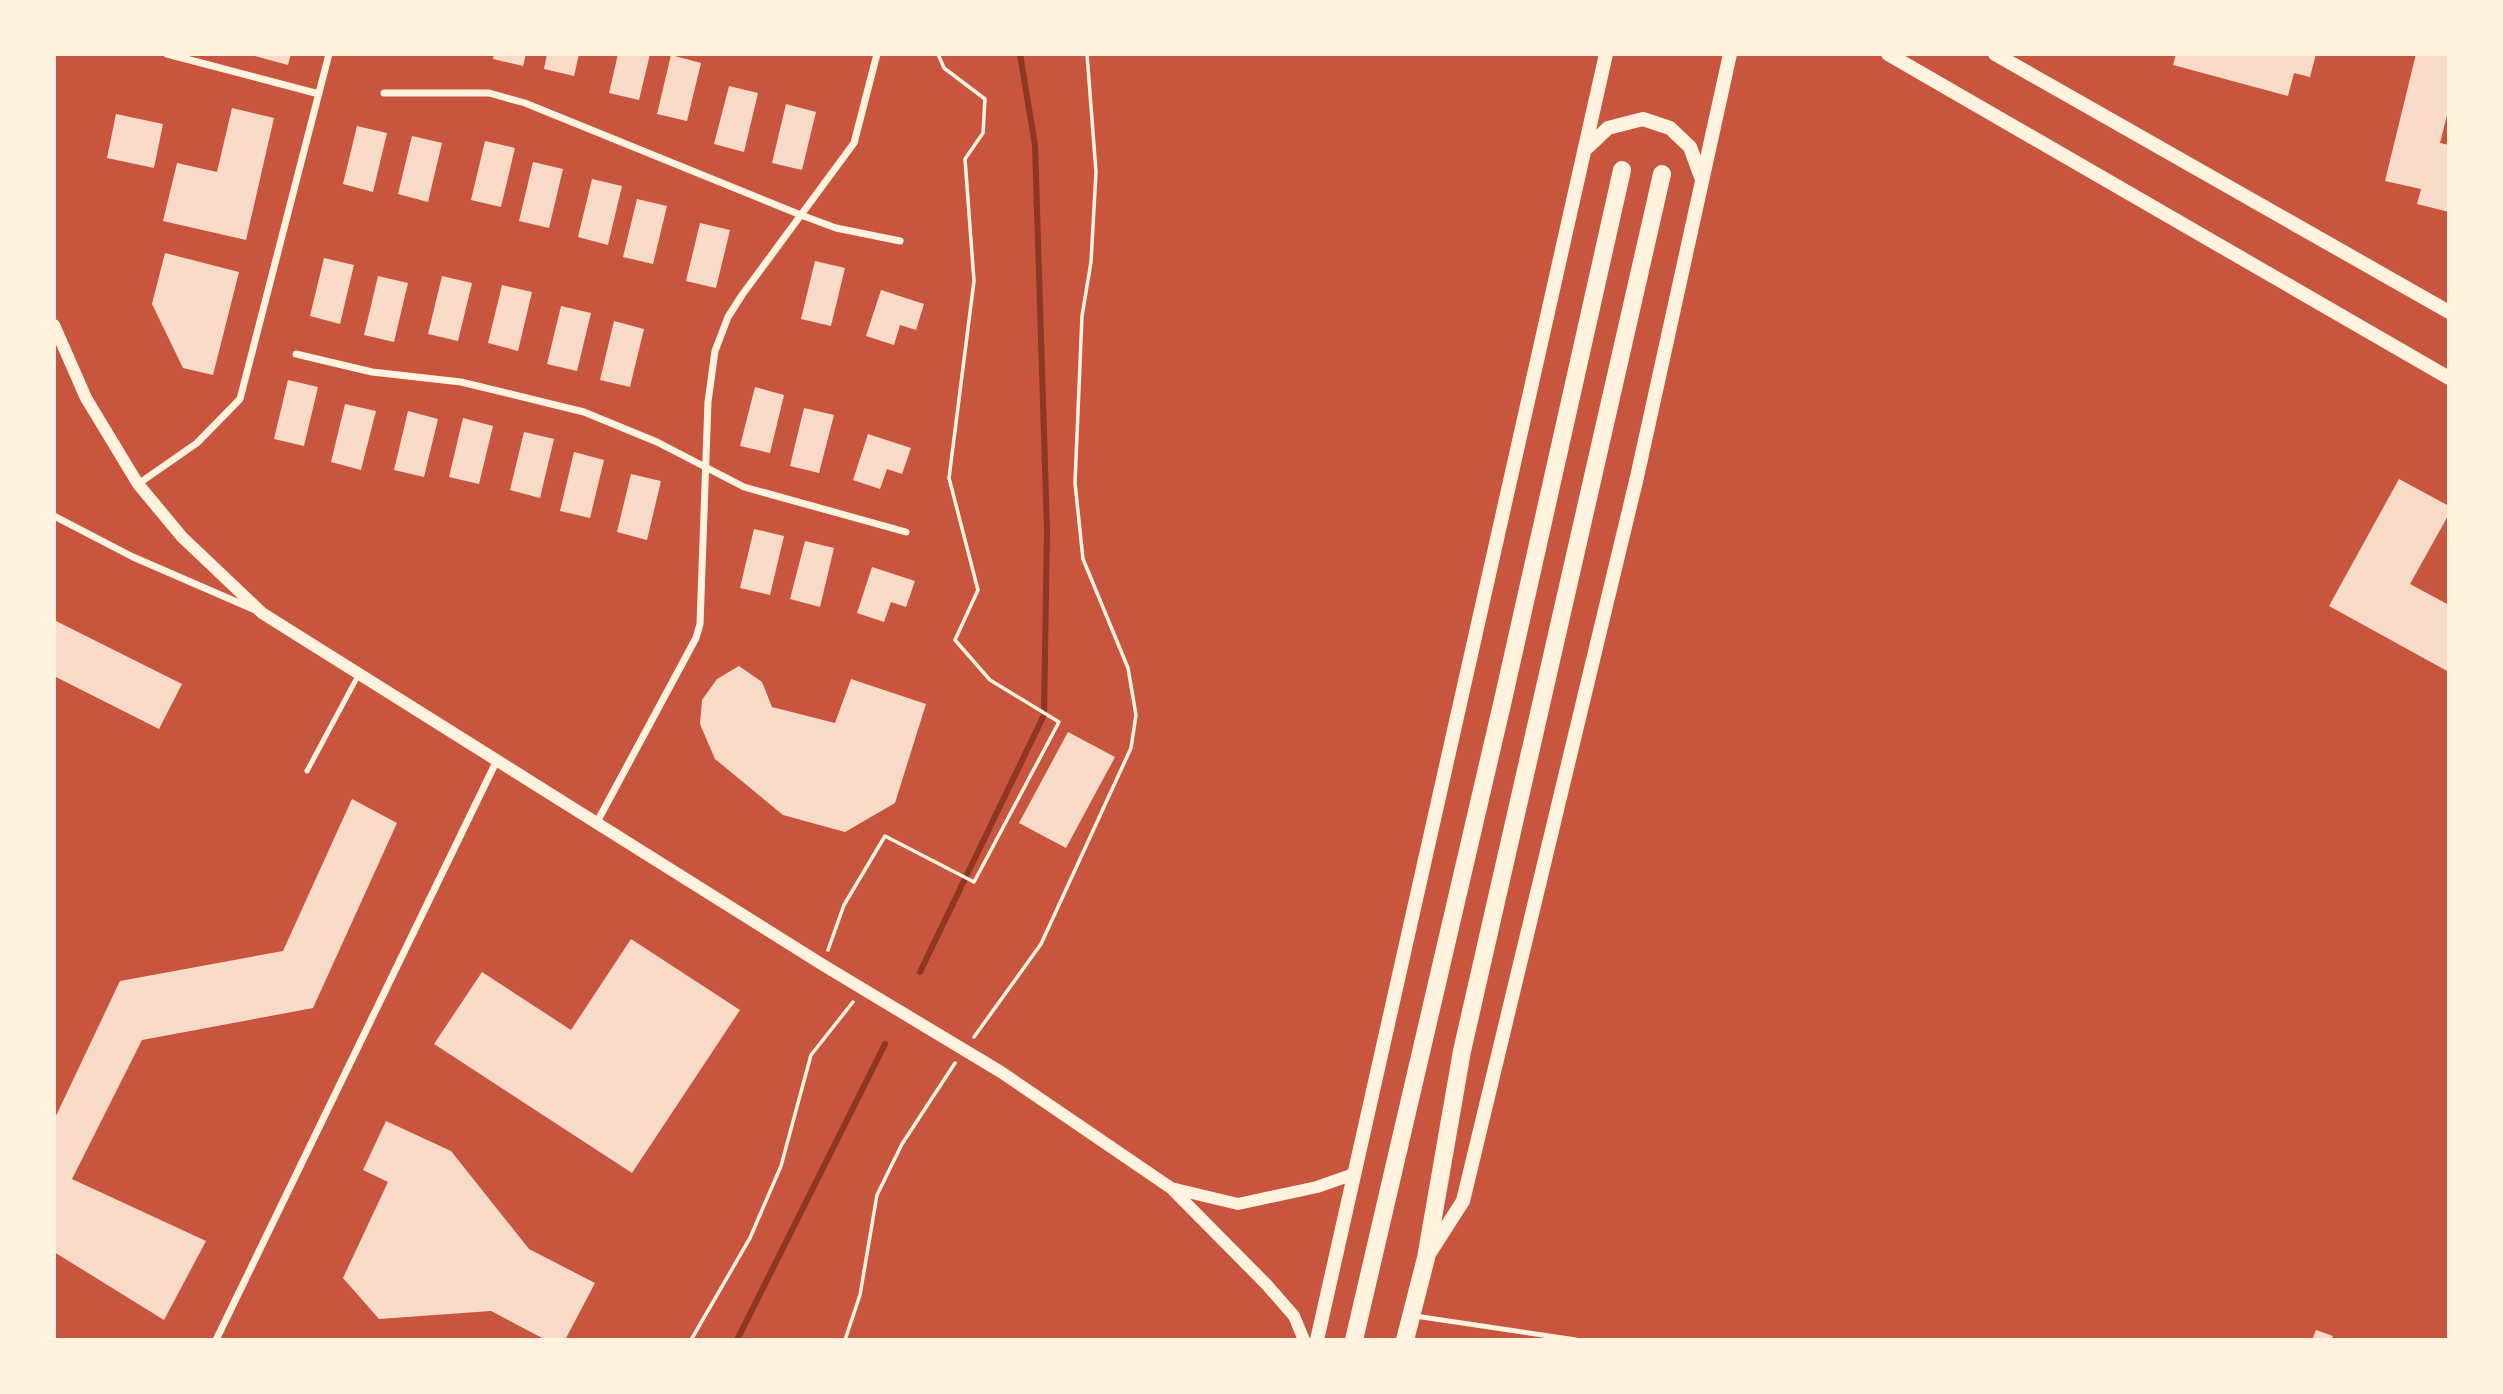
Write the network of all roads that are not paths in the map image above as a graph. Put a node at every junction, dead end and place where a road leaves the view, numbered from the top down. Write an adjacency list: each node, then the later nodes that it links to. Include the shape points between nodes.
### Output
1 (167, 54): 9 (street)
2 (329, 54): 9 (street)
3 (877, 54): 14 (street, via 854,143)
4 (1606, 54): 10 (main road)
5 (1730, 54): 13 (main road)
6 (1888, 54): 19 (main road)
7 (1995, 54): 16 (main road)
8 (384, 93): 14 (street, via 489,93 525,103)
9 (319, 94): 21 (street, via 240,399 197,443)
10 (1588, 147): 13 (main road, via 1608,128 1643,119 1670,128 1690,147); 29 (main road)
11 (1622, 170): 36 (highway)
12 (1662, 174): 31 (highway, via 1462,1051)
13 (1701, 178): 31 (main road, via 1637,477 1464,1201)
14 (801, 215): 15 (street, via 836,228); 20 (street, via 728,317 715,351)
15 (900, 241)
16 (2449, 312)
17 (54, 325): 21 (street, via 86,398)
18 (296, 354): 20 (street, via 372,372 461,382 584,412)
19 (2449, 378)
20 (705, 468): 23 (street, via 744,487); 28 (street, via 696,638)
21 (138, 484): 24 (street, via 182,537)
22 (54, 516): 24 (street, via 133,557)
23 (906, 532)
24 (262, 613): 25 (street)
25 (359, 674): 26 (street); 27 (lane)
26 (498, 759): 28 (street); 33 (street)
27 (307, 771)
28 (597, 822): 30 (street, via 1001,1072)
29 (1354, 1174): 30 (street, via 1317,1188 1238,1203); 35 (main road)
30 (1171, 1188): 34 (street, via 1267,1284 1294,1316)
31 (1426, 1258): 32 (highway)
32 (1412, 1315): 37 (highway); 38 (lane)
33 (216, 1340)
34 (1304, 1340)
35 (1317, 1340)
36 (1354, 1340)
37 (1405, 1340)
38 (1576, 1340)

